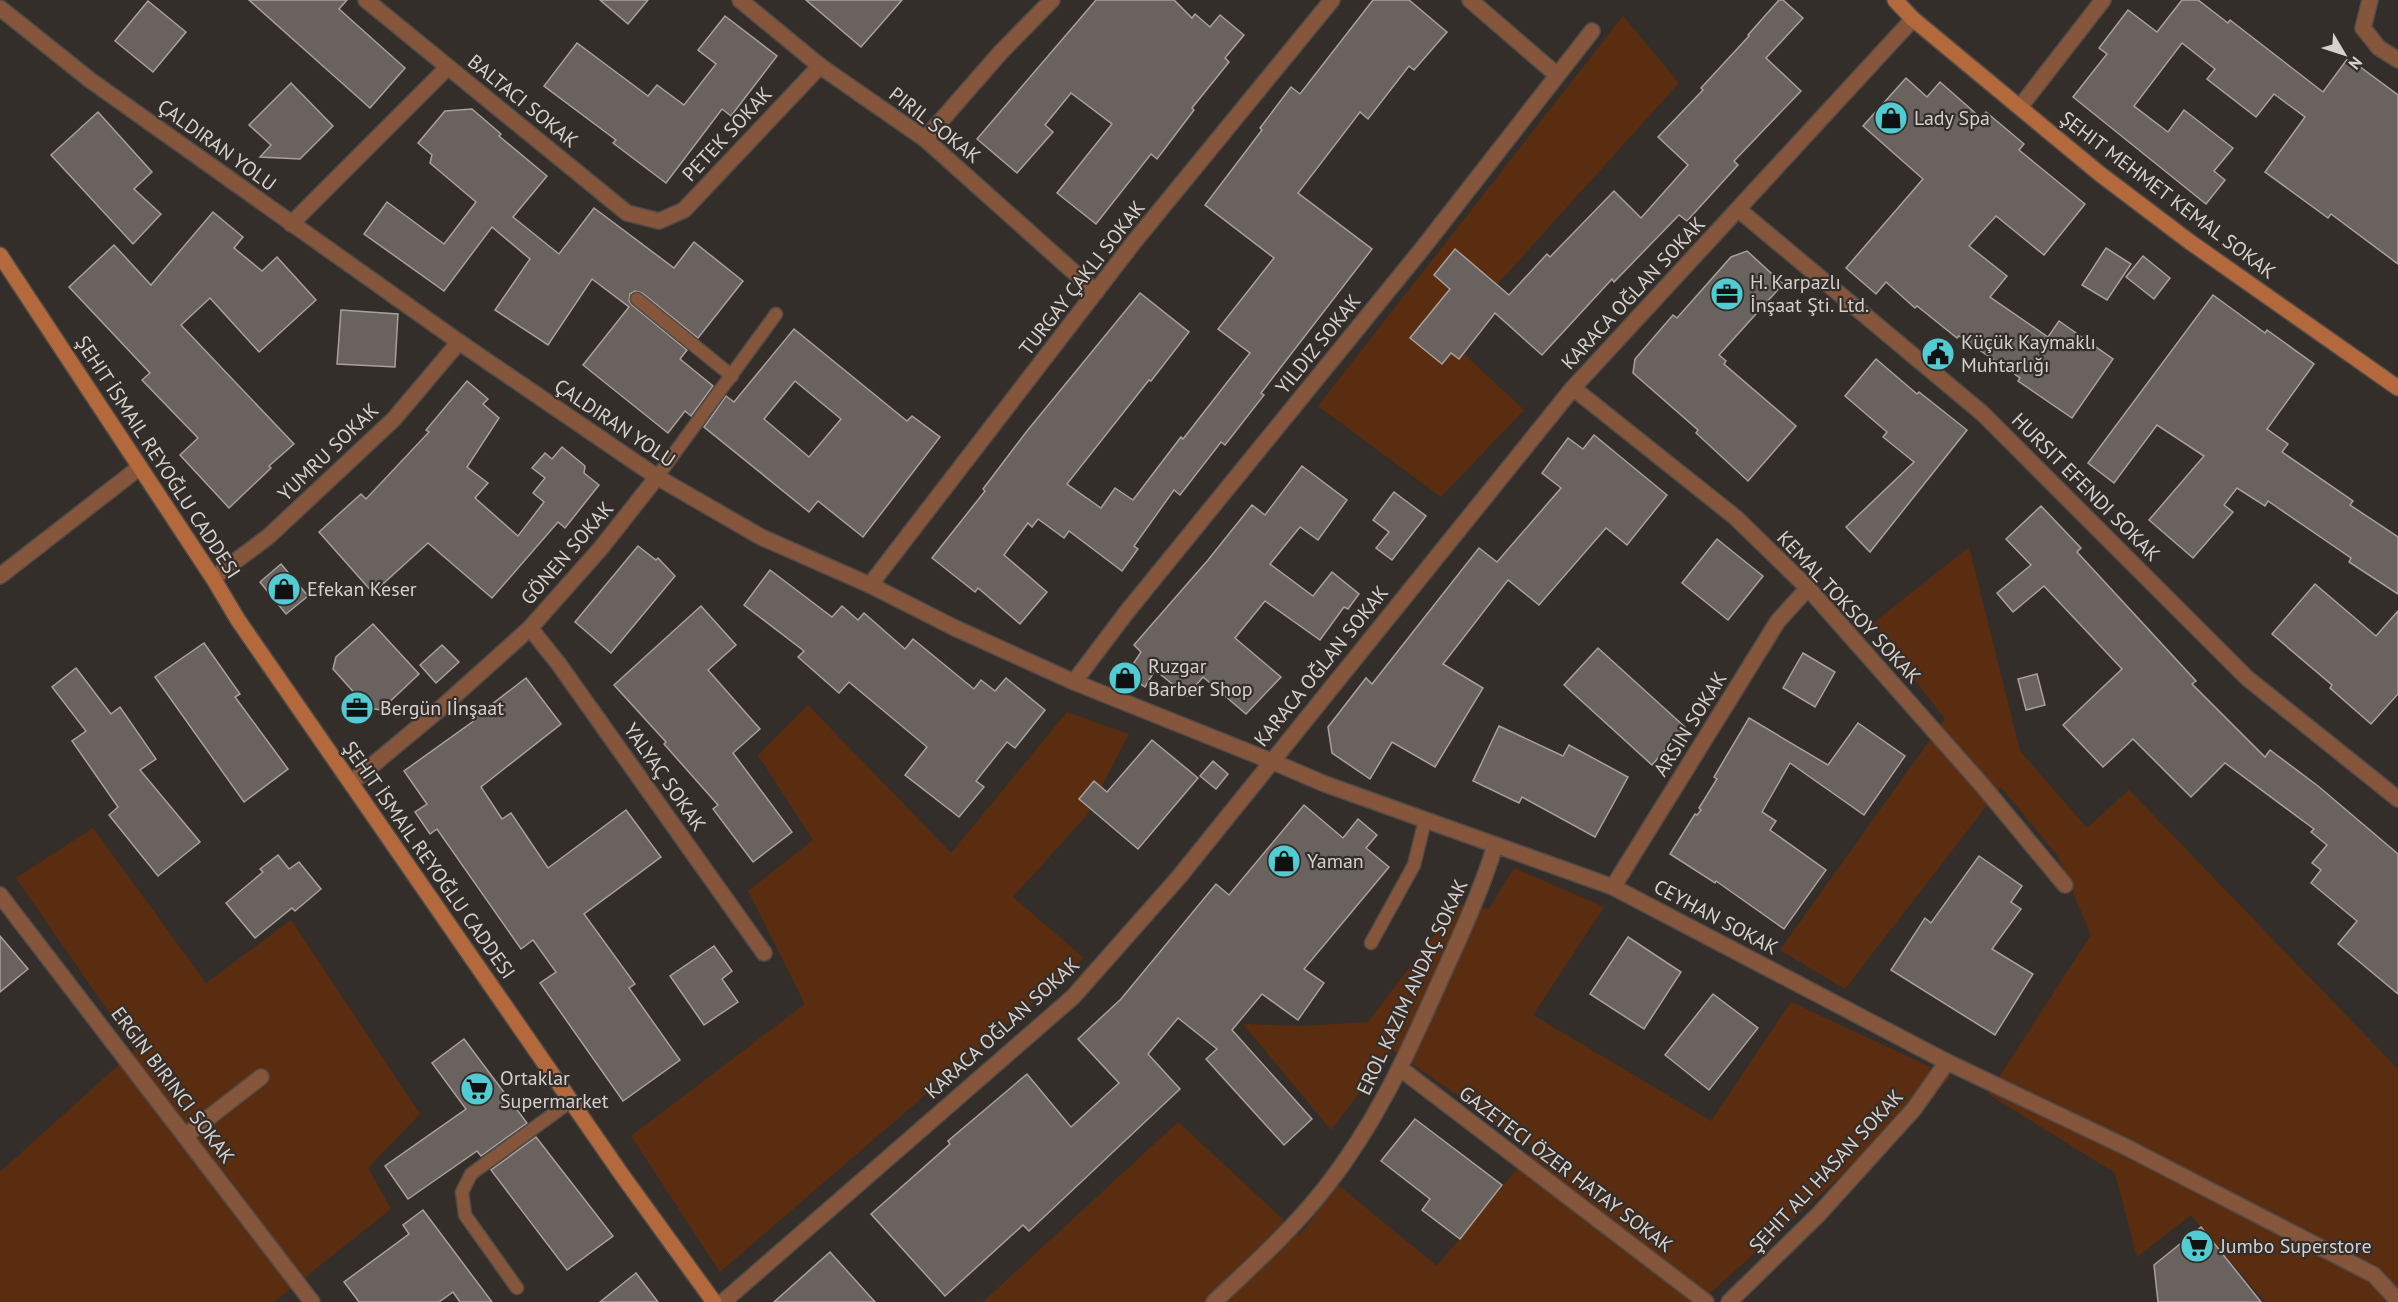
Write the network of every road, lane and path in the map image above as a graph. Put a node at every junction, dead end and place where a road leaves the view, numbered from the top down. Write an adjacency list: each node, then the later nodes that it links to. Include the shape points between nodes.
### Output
1 (366, 0): 14 (street)
2 (740, 0): 13 (street)
3 (1052, 0): 17 (street)
4 (1332, 0): 21 (street)
5 (1470, 0): 15 (street)
6 (1895, 0): 10 (street, ŞEHIT MEHMET KEMAL SOKAK)
7 (2103, 0): 16 (street)
8 (2370, 0): 12 (street, via 2363,28 2379,48)
9 (0, 8): 19 (street, CEYHAN SOKAK, via 90,80)
10 (1913, 19): 16 (street, ŞEHIT MEHMET KEMAL SOKAK); 18 (street, KARACA OĞLAN SOKAK)
11 (1592, 31): 15 (street)
12 (2398, 60)
13 (820, 66): 14 (street, PETEK SOKAK, via 684,210 659,221 627,213); 17 (street)
14 (448, 67): 19 (street)
15 (1557, 75): 35 (street)
16 (2020, 106): 27 (street, ŞEHIT MEHMET KEMAL SOKAK, via 2100,174 2190,242)
17 (925, 139): 21 (street)
18 (1739, 210): 26 (street, KARACA OĞLAN SOKAK); 38 (street, via 1982,413 2247,678)
19 (291, 224): 24 (street, CEYHAN SOKAK)
20 (0, 255): 28 (street, ŞEHIT İSMAIL REYOĞLU CADDESI)
21 (1096, 292): 32 (street)
22 (637, 299): 25 (lane)
23 (776, 314): 25 (lane, GÖNEN SOKAK)
24 (459, 342): 29 (street, CEYHAN SOKAK); 31 (street, YUMRU SOKAK, via 394,419 269,536)
25 (732, 376): 29 (lane, GÖNEN SOKAK)
26 (1573, 388): 33 (street, KEMAL TOKSOY SOKAK, via 1735,517); 36 (street, KARACA OĞLAN SOKAK)
27 (2398, 388)
28 (140, 467): 30 (street); 31 (street, ŞEHIT İSMAIL REYOĞLU CADDESI)
29 (657, 477): 32 (street, CEYHAN SOKAK, via 761,537); 34 (street, GÖNEN SOKAK)
30 (0, 576)
31 (213, 578): 37 (street, ŞEHIT İSMAIL REYOĞLU CADDESI)
32 (870, 585): 35 (street, CEYHAN SOKAK)
33 (1808, 588): 41 (street, KEMAL TOKSOY SOKAK); 42 (street, via 1778,621)
34 (530, 628): 37 (street, GÖNEN SOKAK); 45 (street, YALYAÇ SOKAK)
35 (1074, 682): 36 (street, CEYHAN SOKAK)
36 (1271, 761): 39 (street, CEYHAN SOKAK); 55 (street, KARACA OĞLAN SOKAK, via 1179,877 1073,997)
37 (351, 783): 49 (street, ŞEHIT İSMAIL REYOĞLU CADDESI)
38 (2398, 799)
39 (1425, 820): 40 (street, CEYHAN SOKAK); 44 (lane, via 1414,865)
40 (1495, 846): 42 (street, CEYHAN SOKAK); 47 (street, via 1481,889)
41 (2065, 885)
42 (1613, 887): 46 (street, CEYHAN SOKAK)
43 (0, 895): 50 (street, ERGIN BIRINCI SOKAK)
44 (1371, 943)
45 (764, 953)
46 (1947, 1062): 52 (street, CEYHAN SOKAK, via 2126,1147 2374,1275); 58 (street, ŞEHIT ALI HASAN SOKAK, via 1914,1110 1819,1214)
47 (1401, 1069): 56 (street, via 1383,1104 1325,1188); 57 (street, GAZETECI ÖZER HATAY SOKAK)
48 (261, 1077): 50 (street)
49 (571, 1101): 51 (lane, via 471,1174 462,1192 465,1215); 54 (street, ŞEHIT İSMAIL REYOĞLU CADDESI)
50 (185, 1136): 53 (street, ERGIN BIRINCI SOKAK)
51 (517, 1288)
52 (2398, 1301)
53 (312, 1302)
54 (714, 1302)
55 (723, 1302)
56 (1214, 1302)
57 (1706, 1302)
58 (1729, 1302)

